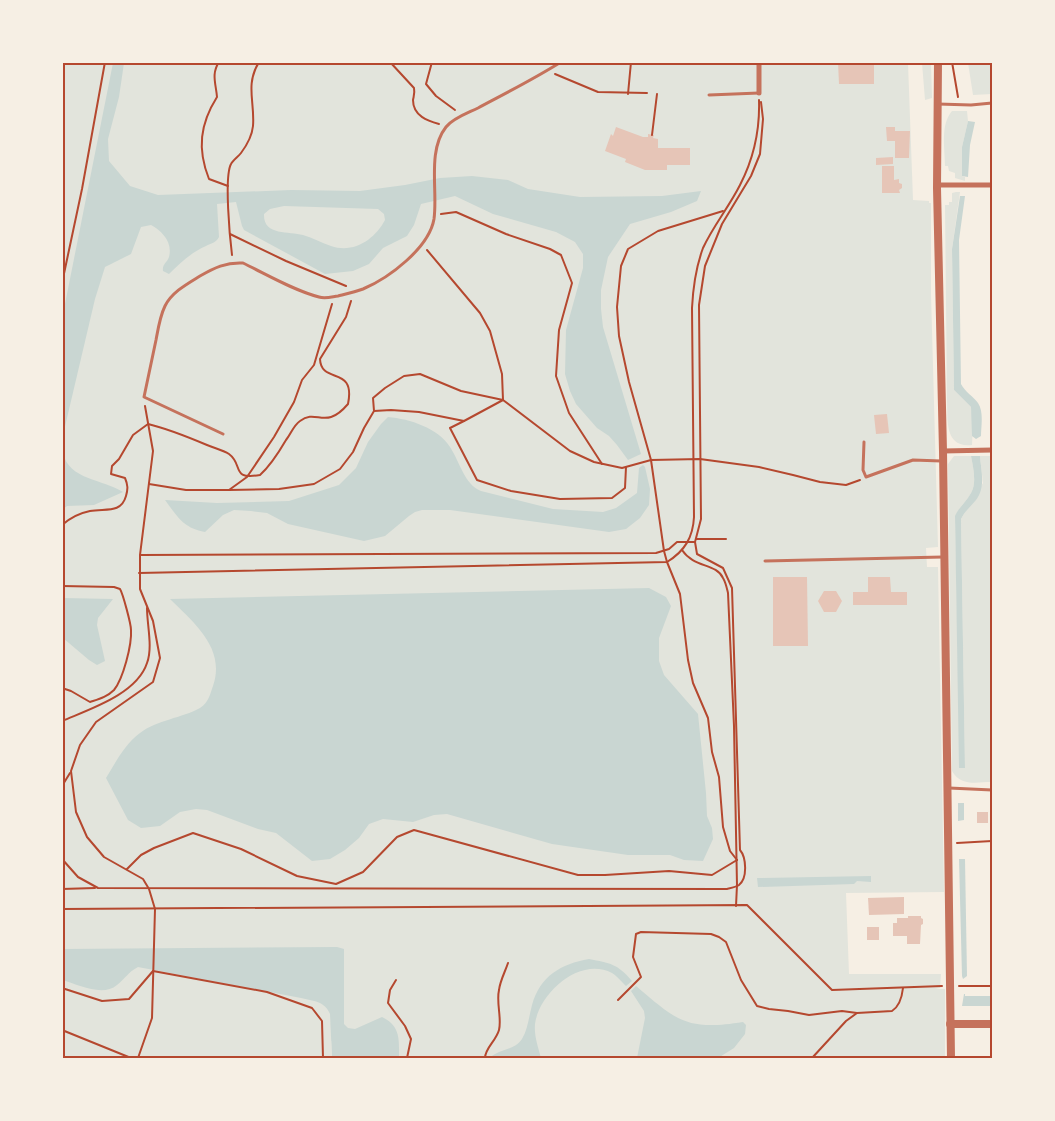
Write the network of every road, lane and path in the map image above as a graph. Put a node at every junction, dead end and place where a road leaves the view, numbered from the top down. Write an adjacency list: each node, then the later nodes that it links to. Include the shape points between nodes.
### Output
1 (104, 62): 31 (path)
2 (219, 62): 25 (path, via 214,83 217,97 204,126 202,162 209,179)
3 (258, 62): 25 (path, via 250,85 252,126 249,140 231,163)
4 (390, 62): 21 (path, via 414,88 415,108 424,120)
5 (432, 62): 20 (path, via 426,84 436,96)
6 (561, 62): 11 (lane)
7 (631, 62): 14 (path)
8 (758, 62): 13 (street)
9 (938, 62): 18 (street)
10 (952, 62): 19 (path)
11 (540, 75): 14 (path, via 557,74 598,92); 20 (lane)
12 (646, 93): 14 (path)
13 (759, 93): 16 (lane); 26 (path, via 756,146 740,186); 44 (path, via 764,119 760,154 751,176 722,224 705,266 699,305)
14 (628, 94)
15 (658, 94): 22 (path)
16 (709, 95)
17 (992, 103): 19 (lane)
18 (938, 104): 19 (lane); 23 (street)
19 (959, 105)
20 (463, 116): 21 (lane)
21 (447, 126): 27 (lane, via 435,157)
22 (652, 135)
23 (937, 185): 24 (street); 41 (street)
24 (992, 185)
25 (228, 188): 28 (path)
26 (724, 210): 43 (path, via 702,251 693,289); 45 (path, via 658,231 628,249 620,266 617,307 620,336)
27 (434, 215): 29 (lane); 47 (path, via 456,212 561,255 572,283 559,330 556,376 570,413)
28 (230, 234): 30 (path); 32 (path, via 343,284)
29 (422, 244): 32 (lane, via 381,278); 35 (path, via 480,312 490,330 502,374)
30 (233, 263): 33 (lane, via 243,263 320,298); 34 (lane, via 213,268 191,281 165,306)
31 (62, 283)
32 (351, 293): 33 (lane); 49 (path, via 346,317 320,359 322,369 348,383 348,404 336,416 327,419 313,416 296,424 263,472)
33 (334, 296): 49 (path, via 314,365 302,380 294,402 274,437)
34 (144, 396): 38 (path); 39 (lane)
35 (503, 400): 36 (path, via 461,391 420,374 404,376 385,388 373,398); 37 (path); 47 (path, via 570,450)
36 (374, 411): 37 (path, via 419,412); 52 (path, via 353,452 340,469 314,484 279,489)
37 (464, 421): 48 (path, via 450,428 477,480 511,491 560,499 612,498 625,488)
38 (148, 424): 49 (path, via 225,452 234,459 237,470); 51 (path, via 153,451); 53 (path, via 133,435 112,466 111,474 125,478 128,484 120,507 89,511 70,518)
39 (223, 434)
40 (864, 442): 50 (lane, via 863,470)
41 (943, 450): 42 (street); 46 (street)
42 (992, 450)
43 (694, 458): 44 (path); 45 (path); 56 (path, via 694,517)
44 (700, 459): 50 (path, via 846,485); 55 (path, via 701,518)
45 (652, 460): 48 (path); 58 (path)
46 (943, 461): 50 (lane, via 913,460); 60 (street)
47 (603, 464): 48 (path)
48 (626, 467)
49 (247, 477): 52 (path)
50 (866, 477)
51 (149, 484): 52 (path, via 186,490); 59 (path)
52 (229, 490)
53 (62, 525)
54 (726, 539): 55 (path)
55 (695, 540): 56 (path); 77 (path, via 697,554 723,568 732,588 740,850 744,854 745,876)
56 (688, 542): 57 (path); 58 (path, via 678,542)
57 (682, 550): 62 (path); 75 (path, via 692,561 723,576 728,594)
58 (664, 551): 59 (path); 62 (path)
59 (140, 555): 63 (path)
60 (944, 557): 61 (lane); 70 (street)
61 (764, 561)
62 (667, 562): 63 (path); 75 (path, via 680,594 693,683 708,718 723,827 730,851)
63 (139, 573): 65 (path)
64 (62, 586): 66 (path, via 120,589 131,629 126,659 112,691 90,702)
65 (146, 606): 67 (path, via 149,653 141,676 129,688 101,704); 68 (path, via 153,621 160,658 153,682 96,722 80,745)
66 (62, 688)
67 (62, 721)
68 (71, 771): 69 (path); 76 (path, via 76,812 87,837 104,857)
69 (62, 786)
70 (948, 788): 71 (lane); 73 (street)
71 (992, 790)
72 (992, 841): 73 (path)
73 (949, 844): 89 (street)
74 (62, 859): 78 (path, via 78,877)
75 (737, 860): 76 (path, via 712,875 669,871 578,875 414,830 397,837 363,872 336,884 297,876 242,849 193,833 141,855); 77 (path)
76 (127, 869): 80 (path, via 143,880)
77 (737, 886): 80 (path, via 727,890); 81 (path)
78 (98, 888): 79 (path); 80 (path)
79 (62, 889)
80 (148, 889): 83 (path)
81 (736, 906): 83 (path); 88 (path, via 747,904 832,990)
82 (62, 909): 83 (path)
83 (155, 909): 85 (path)
84 (508, 963): 100 (path, via 499,990 500,1027)
85 (153, 971): 90 (path, via 128,999 102,1000); 97 (path, via 152,1018); 98 (path, via 267,992 312,1008 322,1021)
86 (396, 980): 99 (path, via 388,1002 411,1039)
87 (992, 986): 89 (path)
88 (903, 987): 89 (path); 92 (path, via 900,1001 892,1011)
89 (949, 987): 93 (street)
90 (62, 988)
91 (618, 1000): 92 (path, via 640,977 633,957 636,934 711,934 726,942 741,980 757,1006 809,1015)
92 (857, 1013): 101 (path)
93 (950, 1024): 94 (street); 102 (street)
94 (992, 1024)
95 (62, 1030): 96 (path)
96 (131, 1058)
97 (138, 1058)
98 (323, 1058)
99 (407, 1058)
100 (484, 1058)
101 (812, 1058)
102 (950, 1058)

